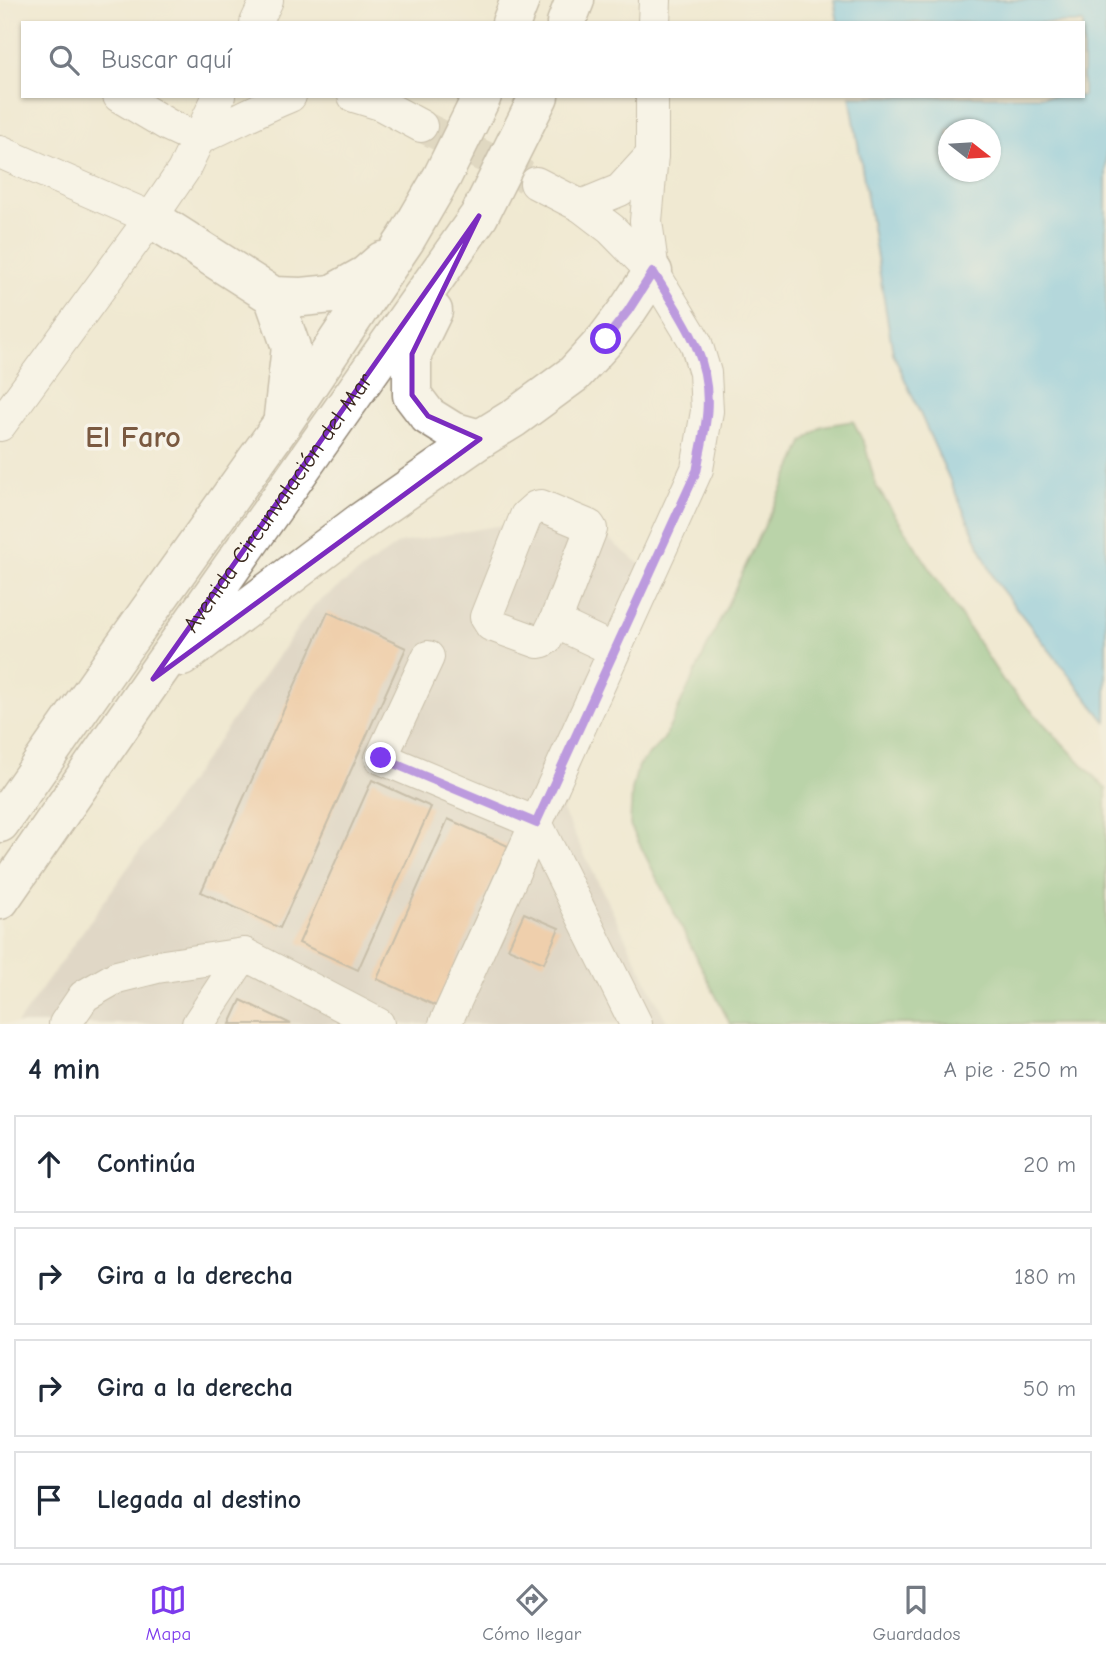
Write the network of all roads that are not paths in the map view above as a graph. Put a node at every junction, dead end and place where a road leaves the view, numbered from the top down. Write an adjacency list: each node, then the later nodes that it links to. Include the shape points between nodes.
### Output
1 (267, 0): 5 (street)
2 (520, 0): 6 (main road)
3 (575, 0): 7 (main road)
4 (655, 0): 8 (street)
5 (257, 21)
6 (512, 21)
7 (567, 21)
8 (654, 21)
9 (122, 98): 17 (street)
10 (218, 98): 17 (street)
11 (285, 98): 17 (street)
12 (360, 98): 16 (street)
13 (481, 98): 24 (main road, Avenida Circunvalación del Mar, via 443,177)
14 (539, 98): 22 (main road, Avenida Circunvalación del Mar)
15 (652, 98): 19 (street)
16 (421, 126)
17 (198, 139): 23 (street)
18 (0, 152): 23 (street)
19 (652, 155): 21 (street, via 620,190); 25 (street, via 646,221)
20 (536, 183): 21 (street)
21 (581, 206): 25 (street)
22 (479, 216): 29 (main road, via 412,354 412,395 428,416 452,431); 33 (main road, Avenida Circunvalación del Mar)
23 (151, 218): 26 (main road); 28 (street)
24 (406, 239): 26 (main road, via 366,275 332,294); 27 (main road, Avenida Circunvalación del Mar)
25 (653, 272): 29 (main road, via 628,311 574,374); 31 (street, via 696,343 705,373 707,411 697,470)
26 (273, 296): 27 (main road, via 291,346)
27 (282, 424): 35 (main road, Avenida Circunvalación del Mar)
28 (0, 425)
29 (480, 439): 33 (main road, via 362,521)
30 (555, 622): 31 (street)
31 (614, 650): 34 (street)
32 (428, 657): 34 (street, via 381,758)
33 (153, 679): 36 (main road, Avenida Circunvalación del Mar)
34 (536, 823): 41 (street); 42 (street)
35 (0, 824)
36 (0, 900)
37 (244, 954): 38 (street, via 117,977 84,996); 39 (street); 40 (street)
38 (65, 1024)
39 (198, 1024)
40 (378, 1024)
41 (445, 1024)
42 (636, 1024)

